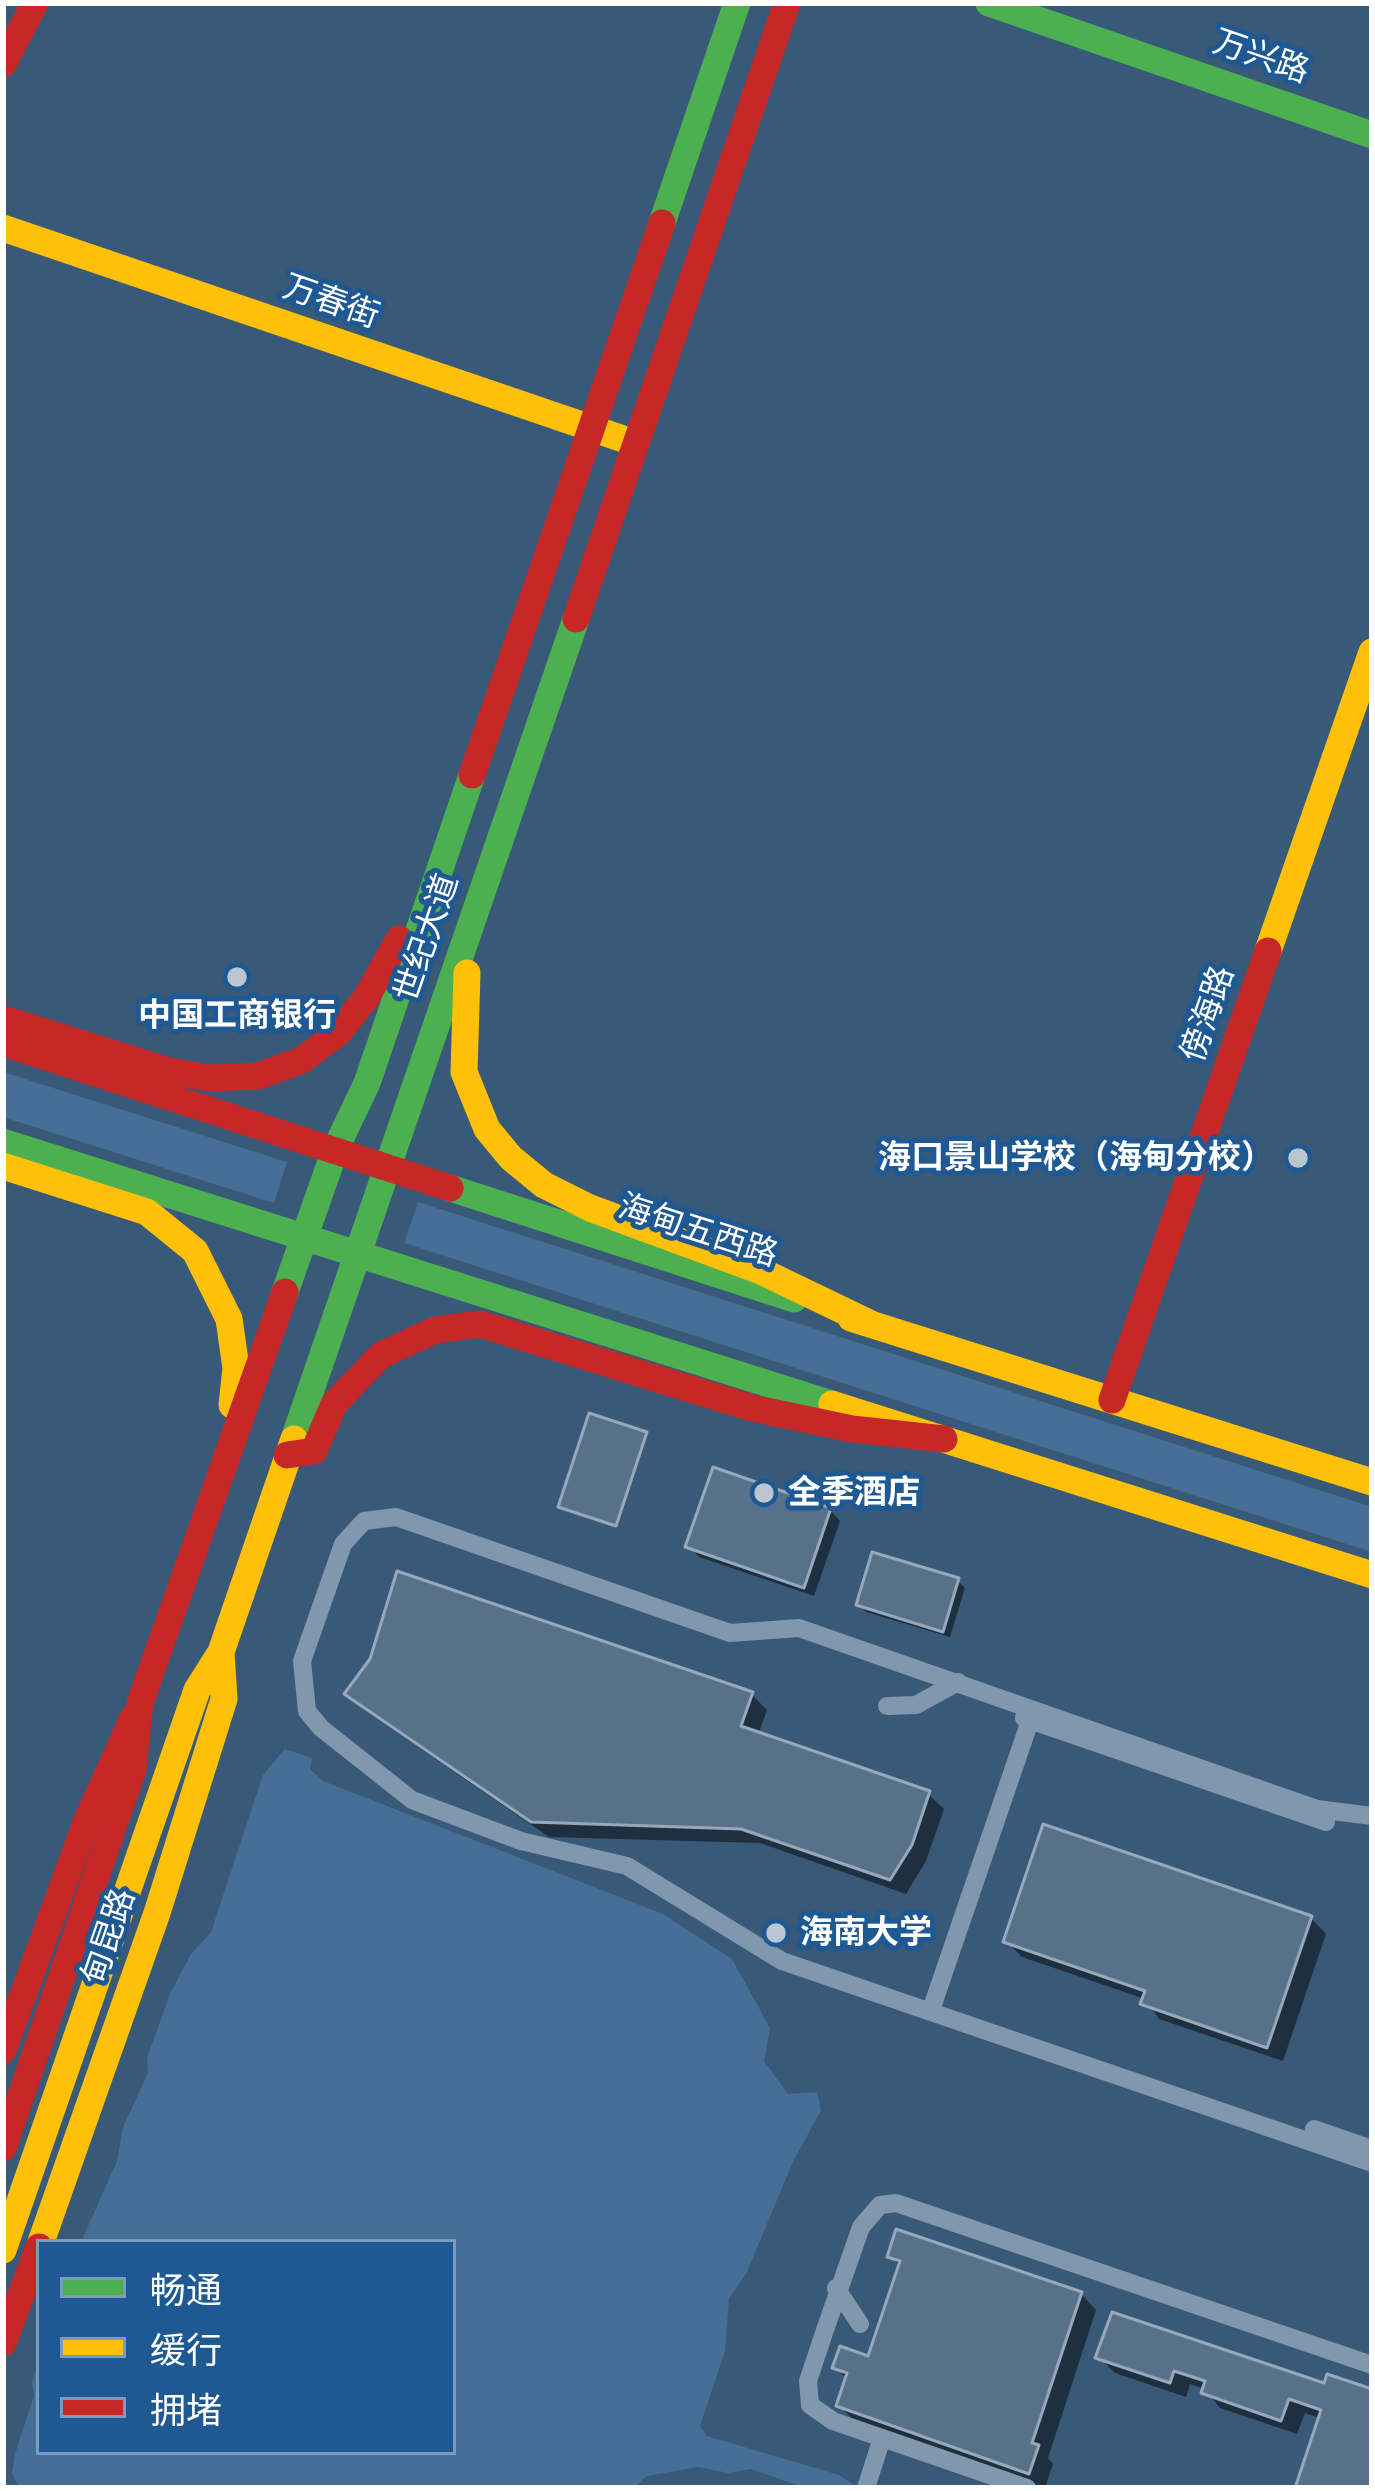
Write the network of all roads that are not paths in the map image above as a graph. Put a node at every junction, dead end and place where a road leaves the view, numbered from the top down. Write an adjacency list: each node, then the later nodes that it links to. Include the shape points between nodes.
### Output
1 (21, 3): 7 (main road)
2 (35, 3): 8 (main road)
3 (736, 3): 13 (main road, 世纪大道)
4 (787, 3): 14 (main road, 世纪大道)
5 (989, 3): 10 (main road, 万兴路)
6 (1027, 3): 9 (main road, 万兴路)
7 (3, 36)
8 (3, 64)
9 (1372, 121)
10 (1372, 135)
11 (3, 228): 13 (main road, 万春街)
12 (3, 238): 13 (main road, 万春街)
13 (589, 434): 14 (main road, 万春街); 17 (main road, 世纪大道)
14 (633, 448): 18 (main road, 世纪大道)
15 (1372, 652): 28 (main road, 傍海路)
16 (1372, 685): 28 (main road, 傍海路)
17 (440, 871): 19 (main road, via 349,1022 275,1072 235,1079 182,1074); 22 (main road, 世纪大道, via 367,1083)
18 (479, 898): 24 (main road, 世纪大道); 27 (main road, via 482,922 464,994 464,1072 487,1129 511,1158 590,1208 761,1271)
19 (3, 1019)
20 (3, 1043): 22 (main road, 海甸五西路)
21 (3, 1142): 25 (main road)
22 (335, 1150): 24 (main road, 海甸五西路); 25 (main road, 世纪大道)
23 (3, 1166): 29 (main road, via 147,1212 195,1251 229,1319)
24 (383, 1167): 26 (main road, 世纪大道); 27 (main road, 海甸五西路)
25 (304, 1237): 26 (main road); 29 (main road, 世纪大道)
26 (354, 1255): 30 (main road); 31 (main road, 世纪大道)
27 (871, 1324): 28 (main road, 海甸五西路)
28 (1118, 1401): 32 (main road, 海甸五西路)
29 (237, 1424): 36 (main road, 世纪大道)
30 (944, 1439): 31 (main road, via 752,1408 479,1324 415,1336 381,1355 334,1404 314,1451); 33 (main road)
31 (286, 1455): 34 (main road, 世纪大道)
32 (1372, 1481)
33 (1372, 1575)
34 (221, 1652): 46 (main road, 甸昆路, via 224,1699); 47 (main road, 世纪大道, via 197,1690)
35 (951, 1685): 37 (street, via 916,1706); 38 (street); 41 (street, via 796,1637 728,1641 380,1526 353,1548 311,1663 310,1688 327,1721 415,1792 524,1833 626,1856 786,1954)
36 (140, 1703): 42 (main road, 甸昆路, via 87,1820); 43 (main road, 世纪大道, via 133,1769)
37 (887, 1706)
38 (1035, 1718): 39 (street, via 1317,1809); 40 (street, via 1314,1821); 41 (street)
39 (1372, 1816)
40 (1372, 1828)
41 (936, 2007): 44 (street); 45 (street)
42 (3, 2050)
43 (3, 2148)
44 (1372, 2150)
45 (1372, 2163)
46 (42, 2239)
47 (3, 2250)
48 (36, 2256): 51 (main road, 甸昆路)
49 (836, 2288): 50 (street); 52 (street, via 866,2216 896,2203); 53 (street, via 801,2378 802,2406 823,2424)
50 (860, 2324)
51 (3, 2343)
52 (1372, 2360)
53 (881, 2441): 54 (street); 55 (street); 56 (street)
54 (866, 2488)
55 (1005, 2488)
56 (1027, 2488)

